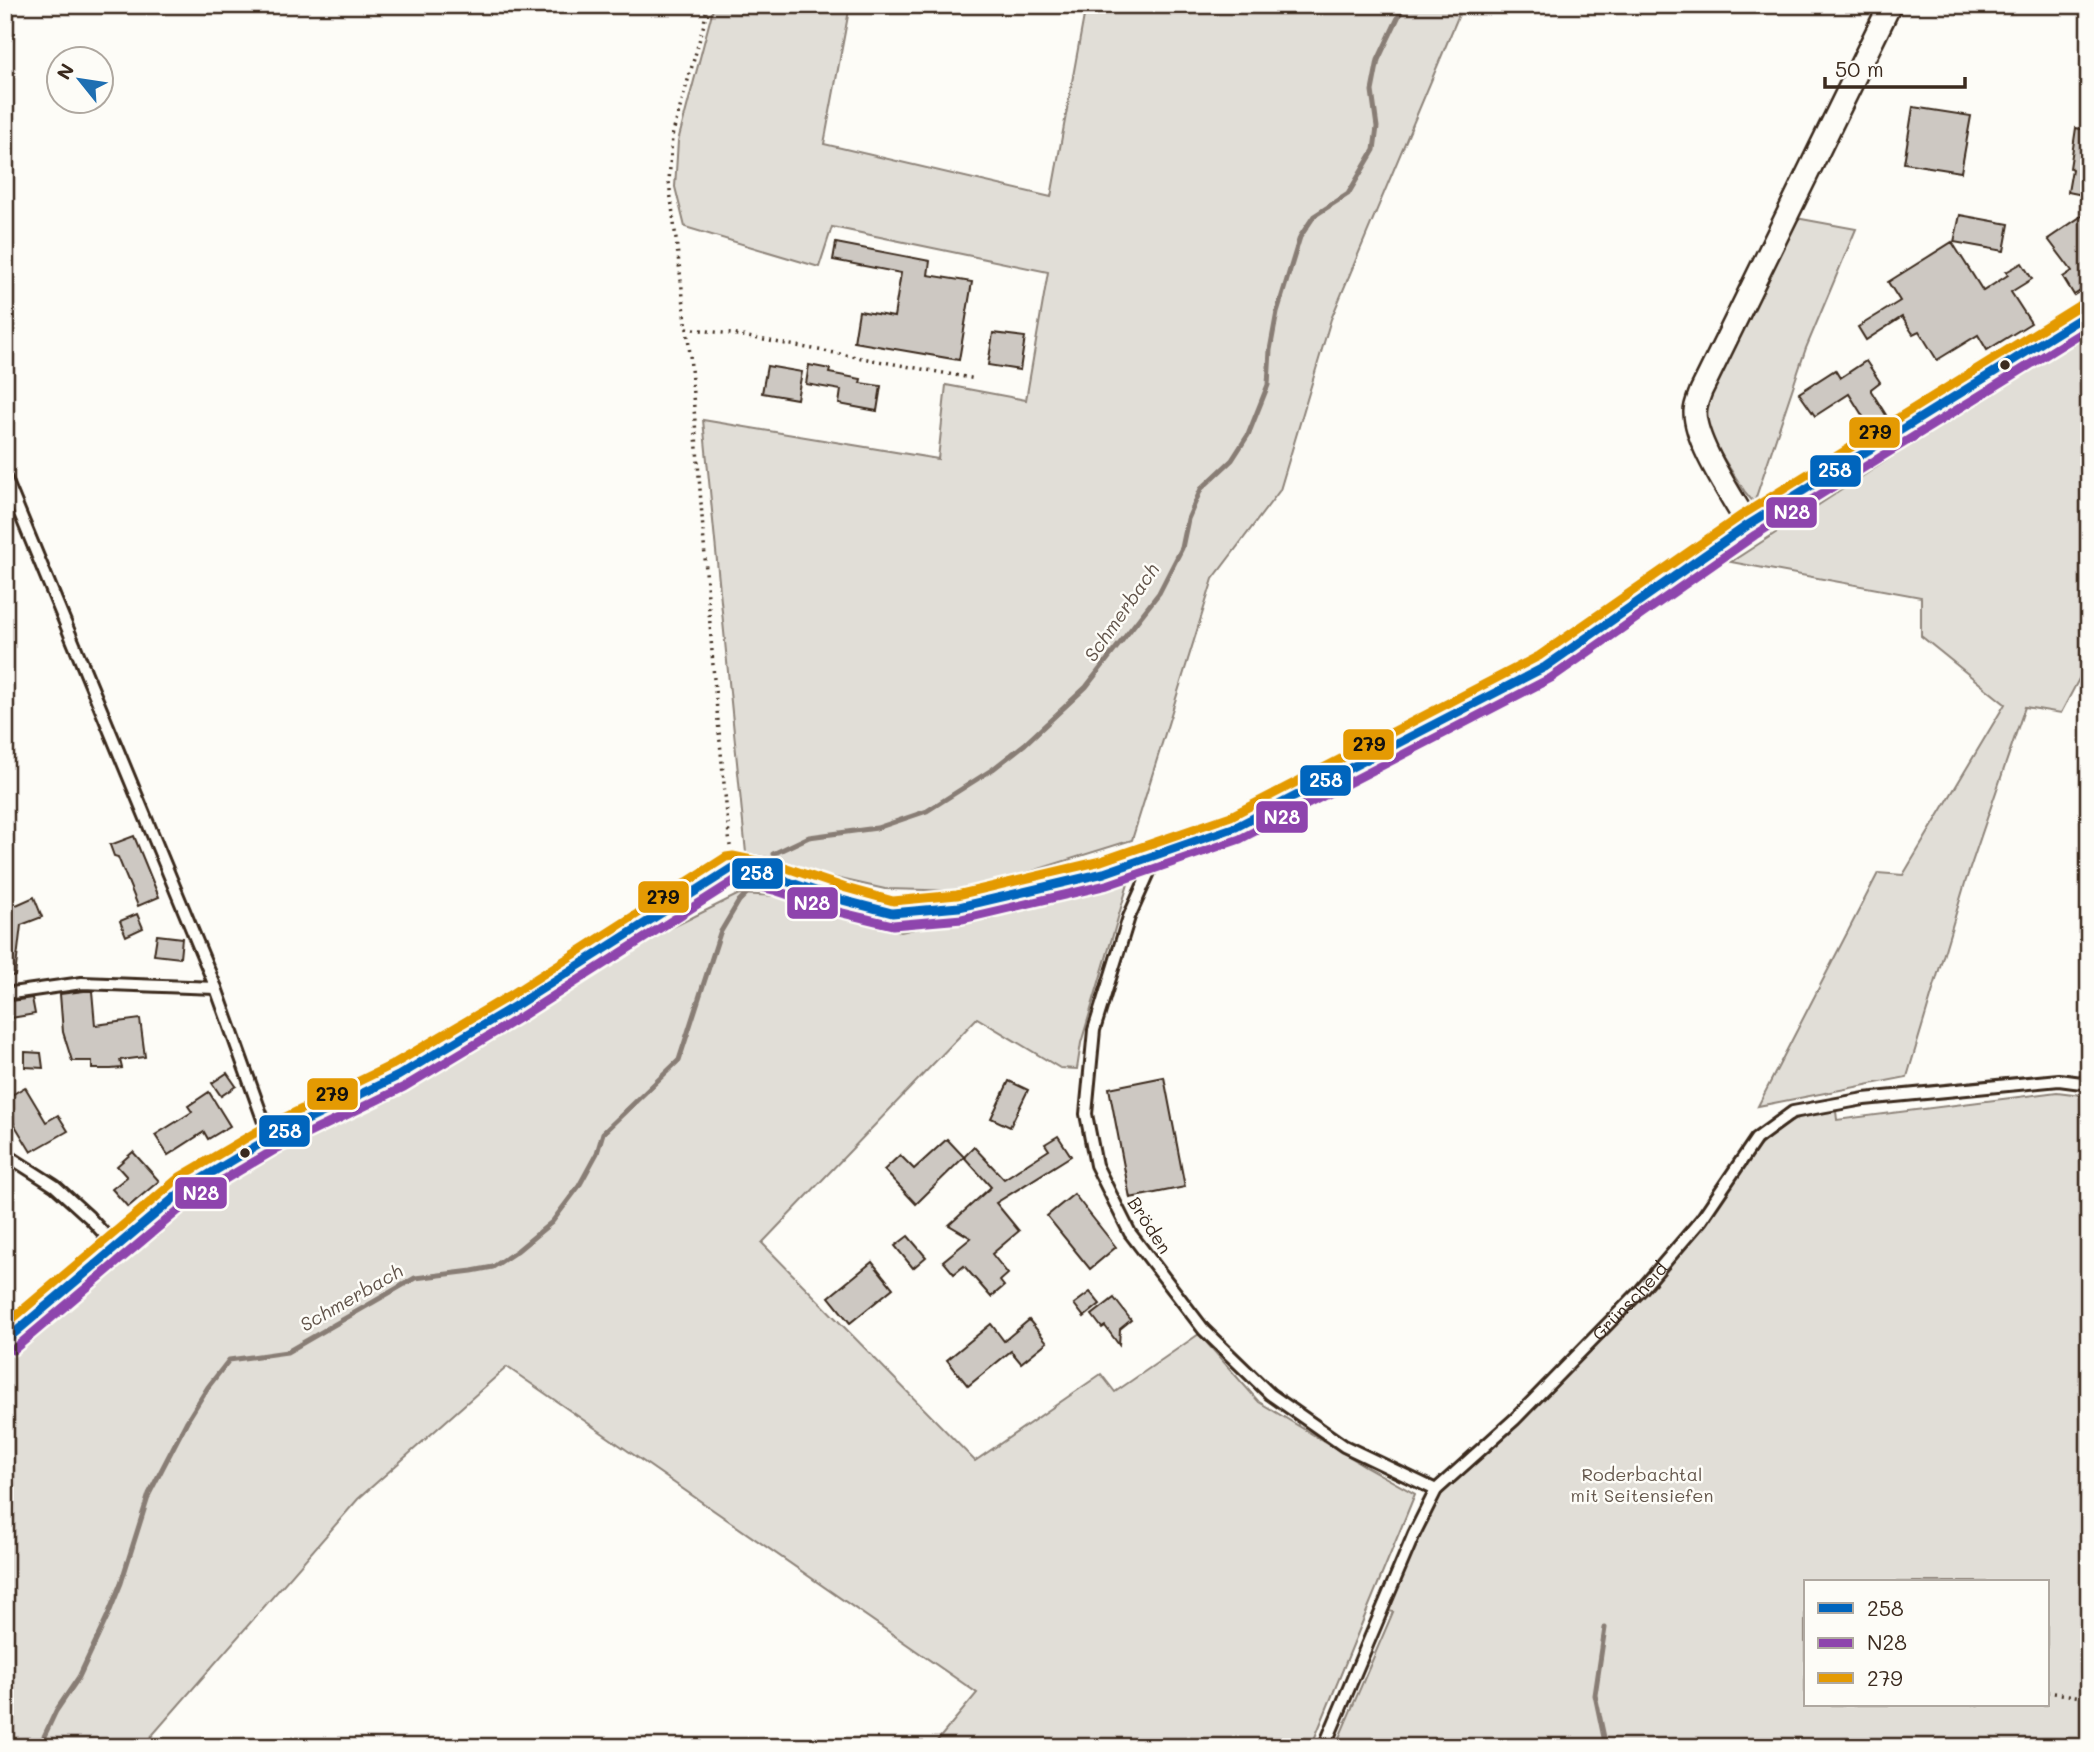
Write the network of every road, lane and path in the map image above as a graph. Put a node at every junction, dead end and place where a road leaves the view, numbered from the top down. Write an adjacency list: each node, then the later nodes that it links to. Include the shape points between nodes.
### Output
1 (707, 5): 4 (path, via 672,136 668,182)
2 (1889, 5): 7 (street, via 1695,410 1706,450)
3 (2087, 315): 7 (street)
4 (687, 328): 5 (path); 9 (path)
5 (976, 379)
6 (5, 477): 10 (lane)
7 (1748, 525): 8 (street, via 1545,667 1236,827)
8 (1156, 855): 9 (street, via 1104,873 959,907 892,913); 17 (lane, Bröden, via 1129,918 1094,1030 1086,1114 1096,1166 1130,1233 1171,1287 1204,1330 1270,1394 1344,1446)
9 (732, 868): 13 (street, via 398,1076)
10 (216, 988): 11 (lane, via 82,983); 13 (lane)
11 (5, 994)
12 (2089, 1084): 17 (lane, Grünscheid, via 2059,1080 1864,1099 1793,1112 1756,1139 1701,1220 1641,1290 1515,1419)
13 (270, 1138): 15 (street, via 186,1188)
14 (5, 1154): 15 (lane, via 55,1186)
15 (116, 1247): 16 (street)
16 (5, 1341)
17 (1436, 1490): 20 (lane, Grünscheid)
18 (2048, 1692): 19 (path)
19 (2089, 1698)
20 (1324, 1747)

